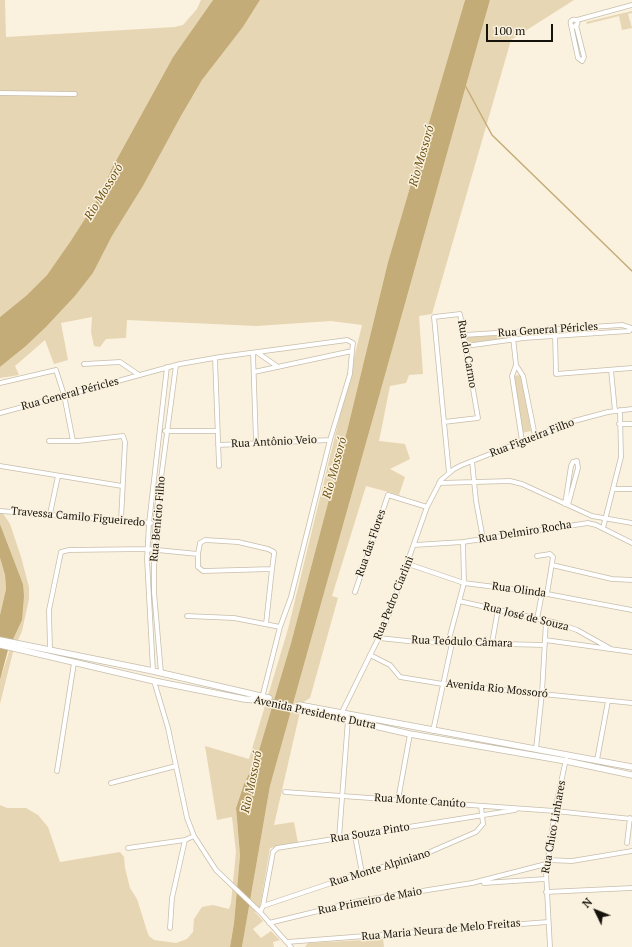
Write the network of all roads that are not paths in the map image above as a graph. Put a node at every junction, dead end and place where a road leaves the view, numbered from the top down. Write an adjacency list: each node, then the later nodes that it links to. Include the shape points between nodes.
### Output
1 (632, 5): 2 (street)
2 (576, 23): 2 (street, via 571,20 570,25 578,58 582,61 584,57)
3 (0, 93): 4 (street)
4 (75, 94)
5 (632, 328): 6 (street, Rua General Péricles, via 622,325); 9 (street, Rua General Péricles, via 629,331)
6 (554, 330): 7 (street, Rua General Péricles); 9 (street)
7 (513, 333): 8 (street, Rua General Péricles); 10 (street)
8 (464, 335): 11 (street, Rua do Carmo); 30 (street, Rua do Carmo, via 460,314 434,317)
9 (555, 336): 10 (street, Rua General Péricles); 21 (street, via 556,374)
10 (514, 339): 11 (street, Rua General Péricles); 16 (street)
11 (466, 346): 30 (street, Rua do Carmo, via 478,418)
12 (352, 351): 13 (street, Rua General Péricles, via 352,342 347,340); 19 (street); 37 (street, via 350,374)
13 (255, 353): 14 (street, Rua General Péricles); 19 (street); 22 (street)
14 (215, 358): 17 (street, Rua General Péricles); 35 (street)
15 (84, 364): 23 (street, Rua General Péricles, via 120,362)
16 (516, 365): 36 (street, via 523,376); 40 (street, via 512,376)
17 (176, 366): 18 (street, Rua General Péricles); 34 (street, Rua Benício Filho)
18 (167, 367): 23 (street, Rua General Péricles); 33 (street, Rua Benício Filho)
19 (278, 367): 22 (street)
20 (632, 368): 21 (street)
21 (611, 370): 28 (street)
22 (254, 372): 41 (street)
23 (139, 375): 25 (street, Rua General Péricles)
24 (0, 383): 25 (street, via 55,369)
25 (64, 395): 29 (street, Rua General Péricles); 39 (street)
26 (632, 409): 27 (street, Rua Figueira Filho)
27 (620, 410): 28 (street, Rua Figueira Filho); 31 (street)
28 (615, 411): 36 (street, Rua Figueira Filho, via 574,421)
29 (0, 413)
30 (444, 422): 46 (street, Rua do Carmo)
31 (619, 424): 32 (street); 51 (street, via 621,457)
32 (632, 424)
33 (161, 431): 34 (street, Rua Antônio Veio); 59 (street, Rua Benício Filho)
34 (168, 431): 35 (street, Rua Antônio Veio); 60 (street, Rua Benício Filho)
35 (218, 432): 42 (street)
36 (535, 436): 40 (street, Rua Figueira Filho)
37 (330, 440): 41 (street, Rua Antônio Veio); 87 (street, via 291,597)
38 (49, 441): 39 (street)
39 (74, 441): 50 (street, via 123,436 125,439)
40 (522, 441): 43 (street, Rua Figueira Filho)
41 (256, 443): 42 (street, Rua Antônio Veio)
42 (218, 445): 45 (street)
43 (472, 461): 46 (street, Rua Figueira Filho); 48 (street)
44 (0, 466): 47 (street)
45 (219, 466)
46 (449, 473): 49 (street, Rua Figueira Filho)
47 (58, 476): 50 (street); 56 (street)
48 (474, 481): 49 (street); 53 (street, via 516,482); 63 (street)
49 (439, 483): 54 (street, Rua Pedro Ciarlini)
50 (122, 486): 58 (street)
51 (613, 488): 52 (street); 57 (street)
52 (632, 489)
53 (567, 505): 53 (street, via 578,468 577,461 571,466); 57 (street, via 592,516)
54 (427, 507): 66 (street, Rua Pedro Ciarlini); 78 (street, Rua das Flores, via 388,495)
55 (2, 511): 56 (street, Travessa Camilo Figueiredo)
56 (50, 514): 58 (street, Travessa Camilo Figueiredo)
57 (605, 518): 61 (street); 62 (street)
58 (121, 520): 59 (street, Travessa Camilo Figueiredo)
59 (149, 523): 60 (street, Travessa Camilo Figueiredo); 67 (street, Rua Benício Filho)
60 (156, 523): 68 (street, Rua Benício Filho)
61 (632, 523)
62 (603, 528): 63 (street, Rua Delmiro Rocha, via 588,523 575,523); 65 (street, Rua Delmiro Rocha)
63 (483, 539): 64 (street, Rua Delmiro Rocha)
64 (463, 542): 66 (street, Rua Delmiro Rocha); 75 (street)
65 (632, 543)
66 (414, 545): 71 (street, Rua Pedro Ciarlini)
67 (147, 549): 68 (street); 76 (street, Rua Benício Filho); 99 (street, via 61,552 49,610)
68 (154, 550): 69 (street); 77 (street, Rua Benício Filho)
69 (198, 554): 73 (street, via 198,567 201,570); 73 (street, via 200,543 205,540 264,547 274,552)
70 (537, 556): 72 (street, via 552,555)
71 (408, 564): 75 (street, Rua Olinda); 90 (street, Rua Pedro Ciarlini)
72 (552, 565): 74 (street); 79 (street)
73 (272, 569): 86 (street)
74 (632, 580)
75 (464, 583): 79 (street, Rua Olinda); 80 (street)
76 (147, 584): 77 (street); 88 (street, Rua Benício Filho)
77 (154, 584): 89 (street, Rua Benício Filho)
78 (355, 592)
79 (544, 594): 82 (street, Rua Olinda); 84 (street)
80 (459, 601): 81 (street, Rua José de Souza); 93 (street)
81 (498, 609): 84 (street, Rua José de Souza); 94 (street)
82 (632, 610)
83 (187, 616): 86 (street, via 234,618)
84 (537, 618): 85 (street, Rua José de Souza)
85 (546, 621): 92 (street); 98 (street, Rua José de Souza, via 577,630)
86 (266, 624): 87 (street)
87 (280, 627): 110 (street)
88 (150, 634): 89 (street); 105 (street, Rua Benício Filho)
89 (157, 634): 106 (street, Rua Benício Filho)
90 (379, 638): 93 (street, Rua Teódulo Câmara); 101 (street, Rua Pedro Ciarlini)
91 (0, 640): 97 (main road, Avenida Presidente Dutra)
92 (545, 640): 96 (street); 98 (street, Rua José de Souza)
93 (450, 643): 94 (street, Rua Teódulo Câmara); 108 (street)
94 (492, 643): 96 (street, Rua Teódulo Câmara)
95 (0, 645): 97 (main road, Avenida Presidente Dutra)
96 (545, 645): 109 (street)
97 (20, 648): 99 (main road, Avenida Presidente Dutra); 102 (main road, Avenida Presidente Dutra)
98 (611, 649): 100 (street, Rua José de Souza)
99 (50, 650): 103 (main road, Avenida Presidente Dutra)
100 (632, 652)
101 (370, 655): 108 (street, Avenida Rio Mossoró, via 390,665 400,677); 114 (street, Rua Pedro Ciarlini)
102 (74, 663): 104 (main road, Avenida Presidente Dutra); 126 (street)
103 (113, 663): 104 (main road); 105 (main road, Avenida Presidente Dutra)
104 (111, 671): 107 (main road, Avenida Presidente Dutra)
105 (153, 671): 106 (main road, Avenida Presidente Dutra)
106 (160, 673): 110 (main road, Avenida Presidente Dutra)
107 (154, 681): 110 (main road, Avenida Presidente Dutra, via 244,700); 124 (street)
108 (443, 684): 109 (street, Avenida Rio Mossoró); 116 (street)
109 (542, 693): 111 (street, Avenida Rio Mossoró); 120 (street)
110 (264, 699): 113 (main road, Avenida Presidente Dutra)
111 (608, 701): 112 (street, Avenida Rio Mossoró); 122 (street)
112 (632, 703)
113 (300, 707): 114 (main road, Avenida Presidente Dutra); 115 (main road, Avenida Presidente Dutra)
114 (342, 712): 116 (main road, Avenida Presidente Dutra)
115 (348, 719): 117 (main road, Avenida Presidente Dutra); 130 (street)
116 (433, 731): 118 (main road, Avenida Presidente Dutra)
117 (410, 734): 119 (main road, Avenida Presidente Dutra); 131 (street)
118 (483, 740): 119 (main road); 120 (main road, Avenida Presidente Dutra)
119 (482, 747): 123 (main road, Avenida Presidente Dutra)
120 (536, 749): 121 (main road, Avenida Presidente Dutra)
121 (567, 754): 122 (main road, Avenida Presidente Dutra); 123 (street, Rua Chico Linhares)
122 (597, 760): 125 (main road, Avenida Presidente Dutra)
123 (566, 761): 127 (main road, Avenida Presidente Dutra); 134 (street, Rua Chico Linhares)
124 (176, 766): 128 (street); 137 (street, via 187,818)
125 (632, 767)
126 (57, 771)
127 (632, 775)
128 (111, 783)
129 (285, 792): 130 (street, Rua Monte Canúto)
130 (343, 795): 131 (street, Rua Monte Canúto); 139 (street)
131 (398, 800): 132 (street, Rua Monte Canúto)
132 (481, 806): 133 (street, Rua Monte Canúto); 135 (street, Rua Monte Alpiniano)
133 (522, 809): 134 (street, Rua Monte Canúto); 135 (street, Rua Souza Pinto)
134 (555, 811): 136 (street); 144 (street, Rua Chico Linhares)
135 (482, 816): 138 (street, Rua Souza Pinto); 145 (street, Rua Monte Alpiniano, via 483,824 476,832 416,858)
136 (631, 819): 141 (street)
137 (194, 836): 140 (street); 151 (street, via 206,857 233,888)
138 (356, 836): 139 (street, Rua Souza Pinto); 145 (street)
139 (339, 838): 150 (street, Rua Souza Pinto, via 274,850)
140 (185, 840): 142 (street); 154 (street, via 172,898)
141 (627, 843)
142 (128, 848)
143 (632, 851): 144 (street, Rua Primeiro de Maio, via 572,861)
144 (547, 862): 146 (street, Rua Chico Linhares); 147 (street, Rua Primeiro de Maio)
145 (362, 873): 150 (street, Rua Monte Alpiniano)
146 (545, 879): 147 (street, Rua Primeiro de Maio); 149 (street, Rua Chico Linhares)
147 (472, 883): 153 (street, Rua Primeiro de Maio, via 352,903)
148 (632, 888): 149 (street)
149 (546, 892): 152 (street, Rua Chico Linhares)
150 (262, 906): 151 (street)
151 (260, 912): 153 (street)
152 (548, 922): 155 (street, Rua Maria Neura de Melo Freitas); 157 (street, Rua Chico Linhares)
153 (269, 924): 155 (street)
154 (170, 928)
155 (287, 942): 156 (street)
156 (291, 947)
157 (550, 947)

